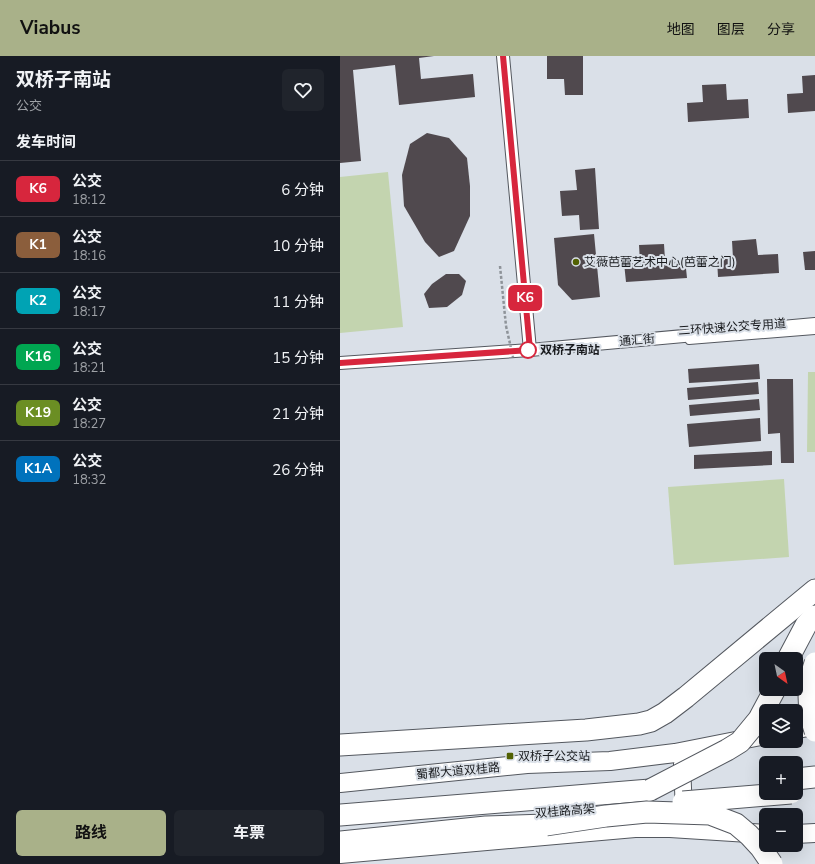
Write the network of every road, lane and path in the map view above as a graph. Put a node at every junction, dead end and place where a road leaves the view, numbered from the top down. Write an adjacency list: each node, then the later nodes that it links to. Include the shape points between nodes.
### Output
1 (503, 56): 5 (street)
2 (500, 266): 6 (path, bridge, via 506,326)
3 (815, 324): 5 (street, 通汇街)
4 (815, 331): 6 (lane, 二环快速公交专用道)
5 (530, 350): 7 (street, 通汇街)
6 (513, 357): 8 (lane, 二环快速公交专用道)
7 (340, 363)
8 (340, 369)
9 (815, 590): 18 (highway, via 665,713 639,724 586,730)
10 (815, 616): 11 (highway, via 806,625)
11 (792, 652)
12 (815, 663): 16 (highway, bridge, via 810,676 808,696)
13 (771, 696): 27 (highway, bridge, via 759,719 740,742)
14 (815, 726): 15 (main road)
15 (803, 728)
16 (815, 731)
17 (759, 736): 19 (main road, 蜀都大道双桂路)
18 (340, 745)
19 (681, 752): 23 (main road, 蜀都大道双桂路, via 610,761 528,764); 33 (main road)
20 (815, 777): 21 (highway)
21 (803, 778)
22 (759, 782): 27 (highway, 双桂路高架)
23 (340, 783)
24 (815, 791): 25 (highway)
25 (803, 792)
26 (759, 795): 27 (highway, 双桂路高架, bridge)
27 (650, 800): 28 (highway, via 579,786); 29 (highway, bridge); 30 (highway, 双桂路高架); 31 (highway, bridge); 32 (highway, 双桂路高架)
28 (340, 801)
29 (710, 814): 31 (highway, bridge, via 646,812); 39 (highway, bridge, via 736,824 757,843)
30 (340, 815)
31 (546, 825): 37 (highway, via 486,827)
32 (340, 829)
33 (685, 829): 35 (main road); 38 (main road, via 635,828)
34 (815, 833): 36 (main road)
35 (759, 834)
36 (803, 834)
37 (340, 842)
38 (340, 854)
39 (772, 864)

